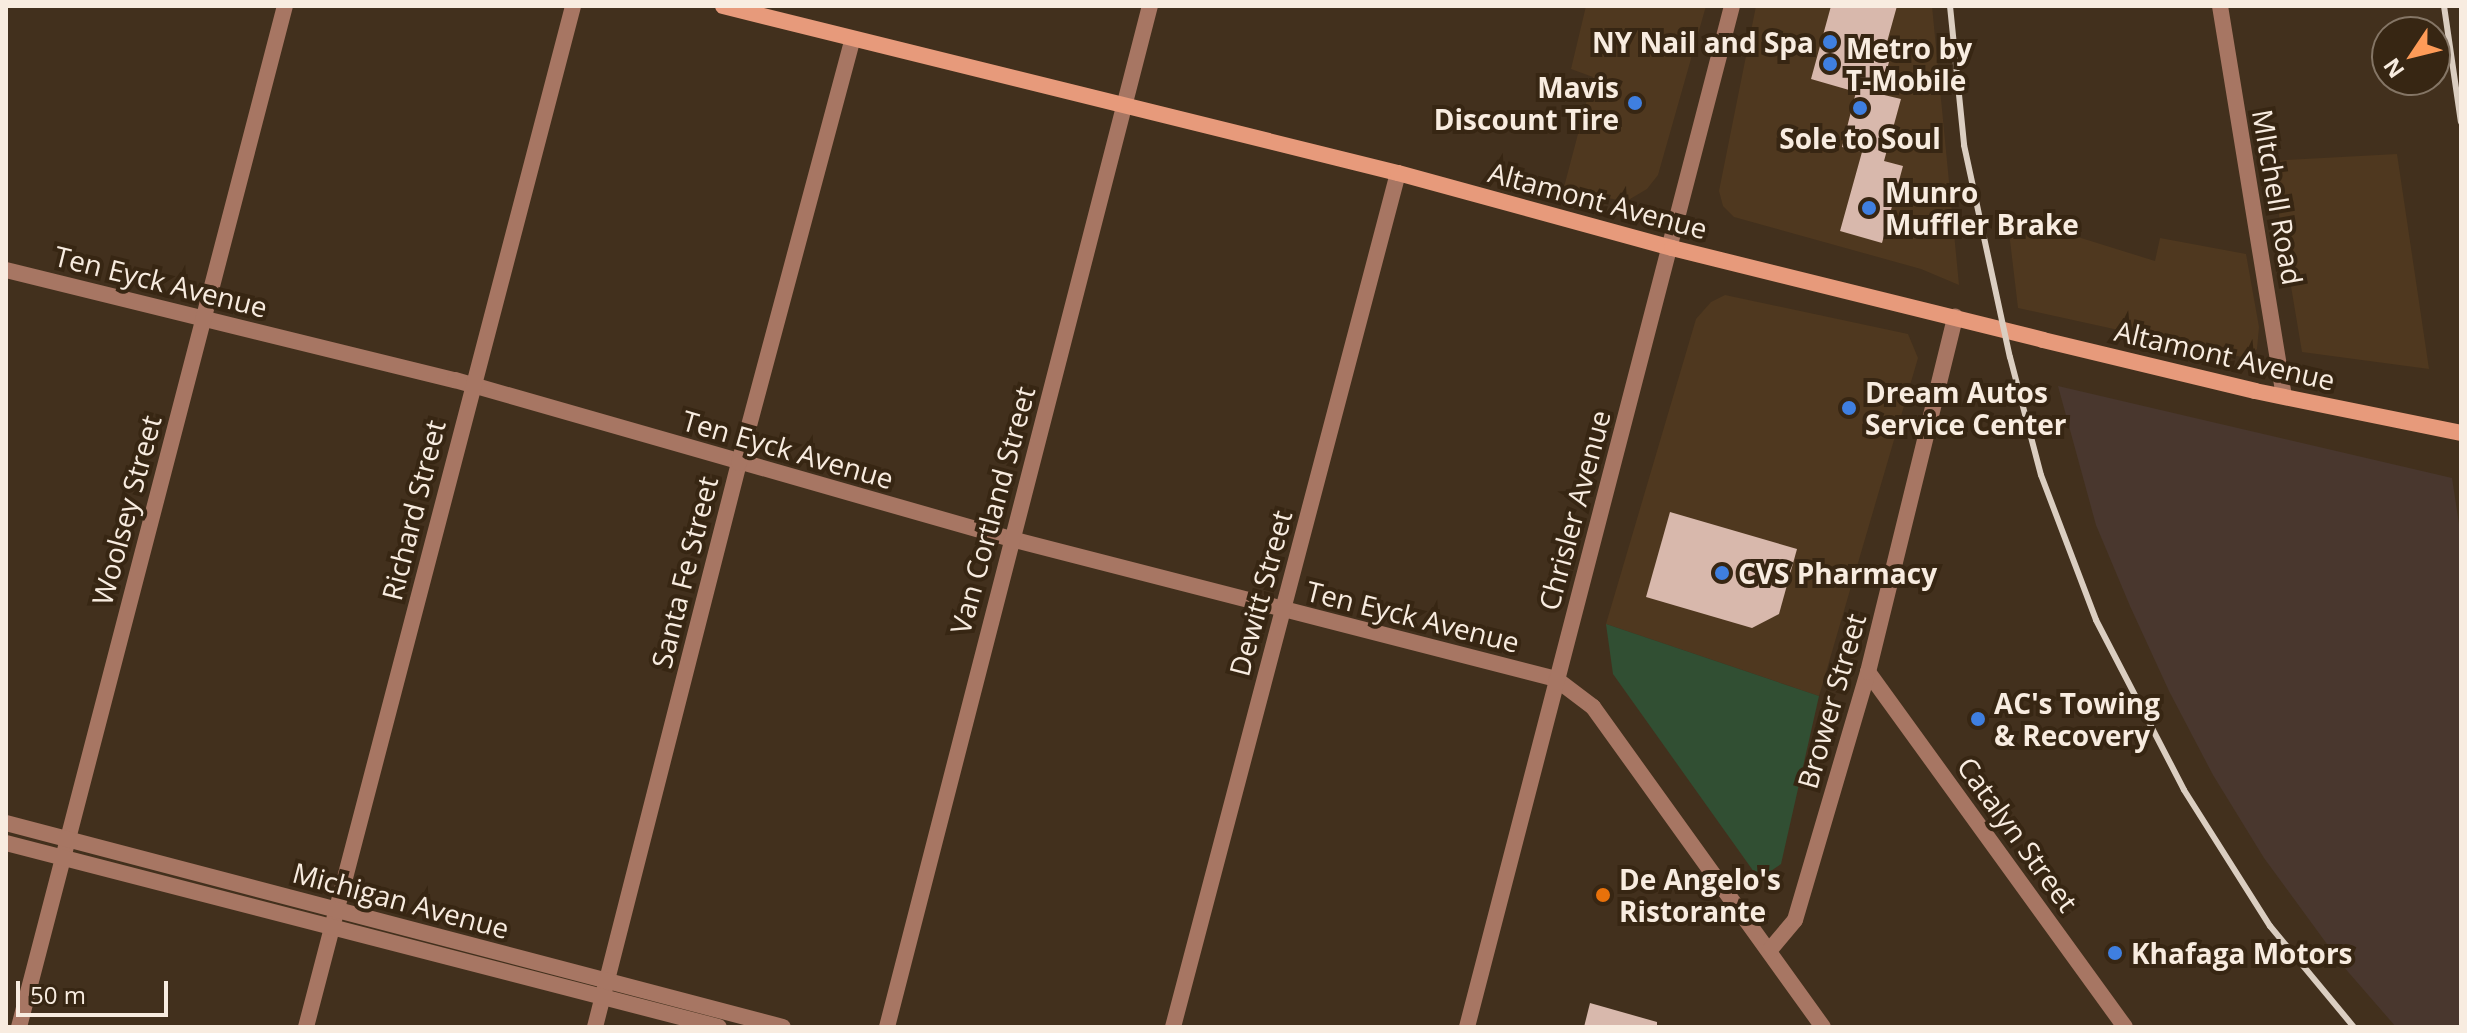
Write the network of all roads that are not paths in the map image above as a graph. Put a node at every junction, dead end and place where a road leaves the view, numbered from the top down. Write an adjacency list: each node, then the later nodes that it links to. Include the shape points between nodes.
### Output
1 (285, 6): 13 (street, Woolsey Street)
2 (573, 6): 14 (street, Richard Street)
3 (723, 6): 7 (main road, Altamont Avenue)
4 (1150, 6): 8 (street, Van Cortland Street)
5 (1732, 6): 10 (street, Chrisler Avenue)
6 (2220, 6): 15 (street, MItchell Road)
7 (853, 39): 8 (main road, Altamont Avenue); 17 (street, Santa Fe Street)
8 (1125, 105): 9 (main road, Altamont Avenue); 18 (street, Van Cortland Street)
9 (1398, 173): 10 (main road, Altamont Avenue); 19 (street, Dewitt Street)
10 (1672, 248): 12 (main road, Altamont Avenue); 21 (street, Chrisler Avenue)
11 (6, 270): 13 (street, Ten Eyck Avenue)
12 (1955, 317): 15 (main road, Altamont Avenue); 20 (street, Brower Street)
13 (202, 320): 14 (street, Ten Eyck Avenue); 23 (street, Woolsey Street)
14 (471, 386): 17 (street, Ten Eyck Avenue); 26 (street, Richard Street)
15 (2284, 396): 16 (main road, Altamont Avenue)
16 (2461, 433)
17 (739, 463): 18 (street, Ten Eyck Avenue); 28 (street, Santa Fe Street)
18 (1011, 539): 19 (street, Ten Eyck Avenue); 34 (street, Van Cortland Street)
19 (1282, 609): 21 (street, Ten Eyck Avenue); 35 (street, Dewitt Street)
20 (1868, 672): 27 (street, Brower Street, via 1795,920); 38 (street, Catalyn Street)
21 (1556, 679): 27 (street, via 1593,707); 36 (street, Chrisler Avenue)
22 (6, 823): 23 (street, Michigan Avenue)
23 (67, 839): 25 (street, Woolsey Street); 26 (street, Michigan Avenue)
24 (6, 843): 25 (street, Michigan Avenue)
25 (64, 858): 26 (street, Michigan Avenue); 29 (street, Woolsey Street)
26 (335, 919): 28 (street, Michigan Avenue); 30 (street, Richard Street)
27 (1769, 951): 37 (street)
28 (605, 988): 31 (street, Santa Fe Street); 32 (street, Michigan Avenue); 33 (street, Michigan Avenue)
29 (19, 1027)
30 (306, 1027)
31 (595, 1027)
32 (719, 1027)
33 (783, 1027)
34 (887, 1027)
35 (1173, 1027)
36 (1467, 1027)
37 (1823, 1027)
38 (2125, 1027)

